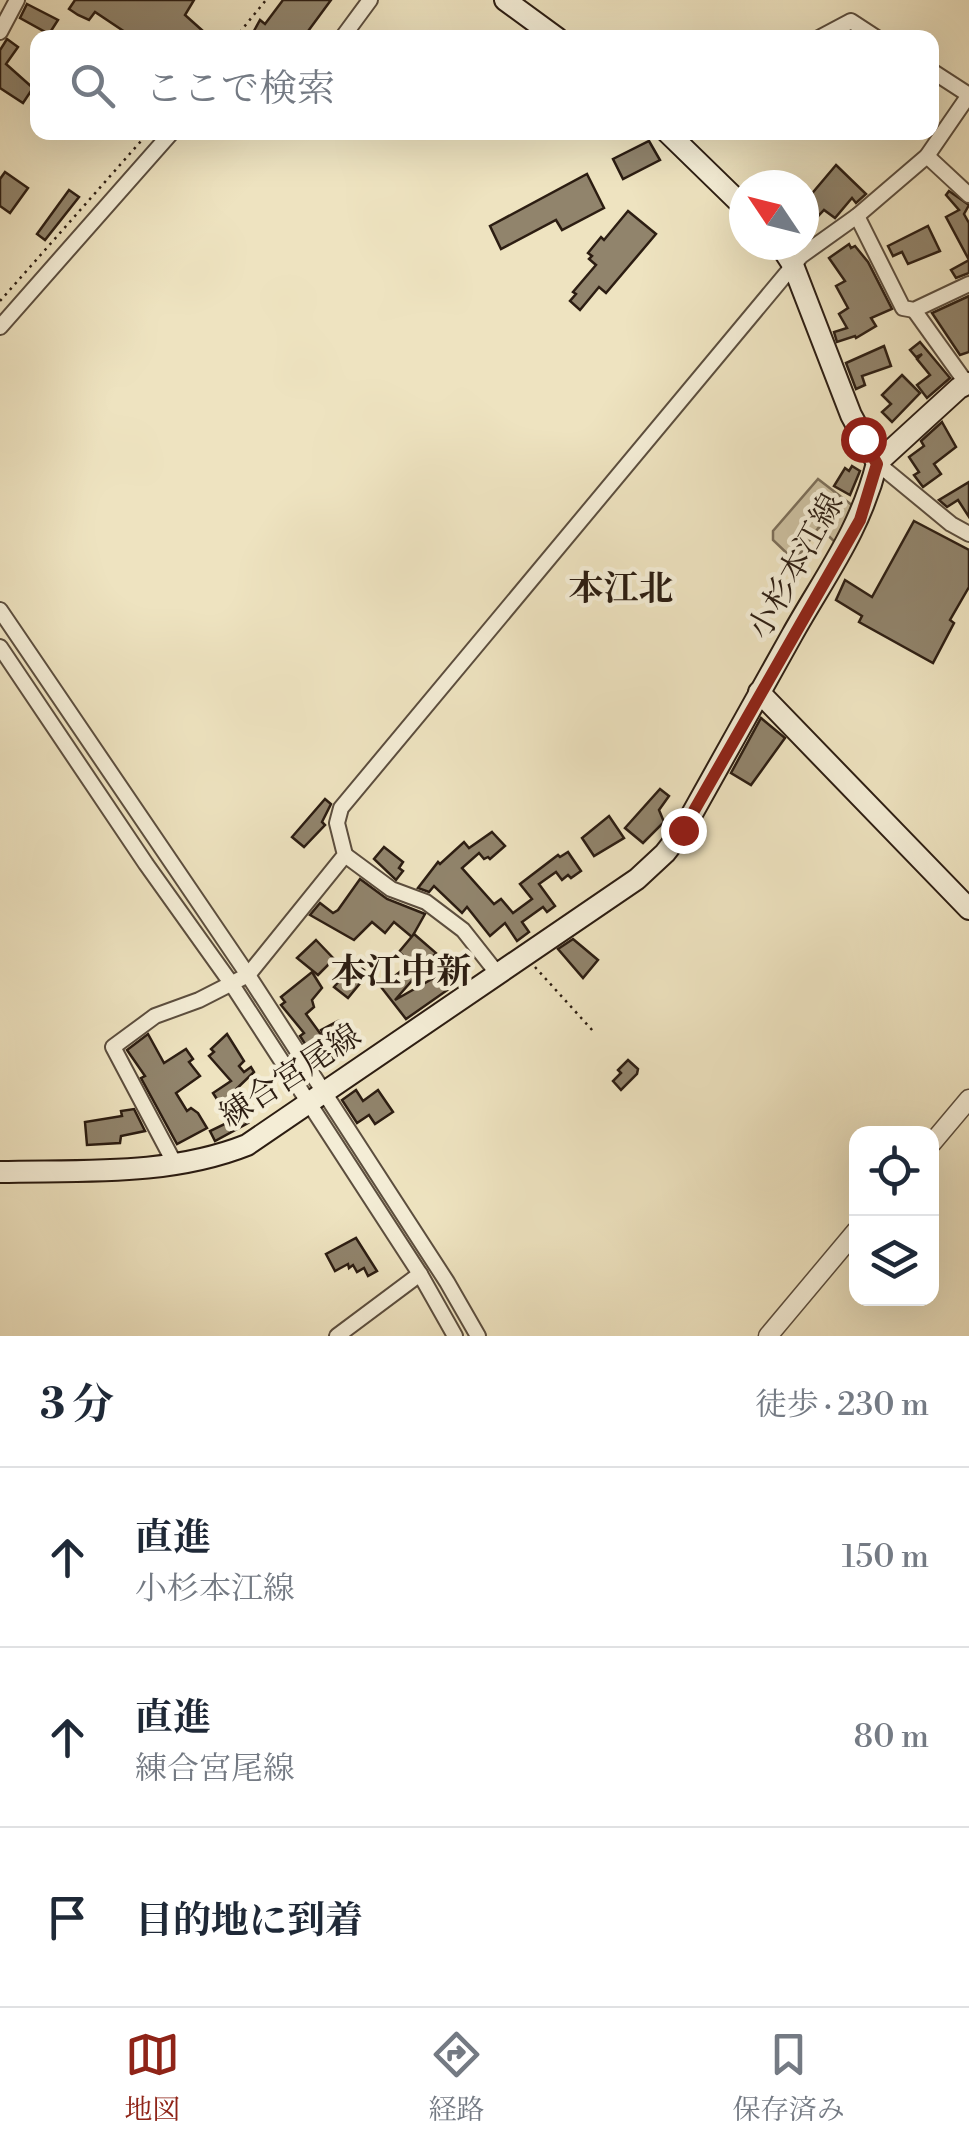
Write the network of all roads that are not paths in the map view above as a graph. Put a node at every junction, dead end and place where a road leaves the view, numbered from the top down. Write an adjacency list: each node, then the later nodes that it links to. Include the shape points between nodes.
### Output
1 (17, 0): 8 (street)
2 (370, 0): 4 (street)
3 (505, 0): 5 (main road)
4 (348, 30)
5 (546, 30)
6 (835, 30): 7 (street, via 851,22)
7 (864, 30)
8 (0, 32)
9 (939, 76): 10 (street)
10 (969, 95): 11 (street)
11 (939, 139)
12 (164, 140): 22 (street)
13 (675, 140): 16 (main road)
14 (938, 140): 15 (street)
15 (927, 156): 17 (street); 18 (street)
16 (729, 192)
17 (967, 192)
18 (857, 216): 20 (street); 23 (street, via 903,308)
19 (790, 260): 20 (main road)
20 (793, 265): 26 (main road); 31 (street, via 341,808)
21 (969, 284): 23 (street)
22 (4, 307): 24 (street)
23 (914, 310): 25 (street)
24 (0, 326)
25 (968, 384): 26 (main road)
26 (877, 464): 27 (street); 30 (main road, 小杉本江線, via 860,520)
27 (969, 534)
28 (0, 610): 34 (street)
29 (0, 647): 35 (street)
30 (759, 692): 32 (main road, 小杉本江線); 33 (main road, 練合宮尾線, via 666,852)
31 (345, 855): 33 (street, via 464,930); 34 (street)
32 (969, 909)
33 (497, 973): 36 (main road, 練合宮尾線)
34 (248, 974): 35 (street); 36 (street)
35 (231, 983): 36 (street); 39 (street, via 155,1016 113,1047)
36 (314, 1098): 39 (main road, 練合宮尾線, via 247,1145); 42 (street); 45 (street, via 447,1282)
37 (969, 1098): 38 (street)
38 (939, 1134)
39 (176, 1166): 40 (main road, 練合宮尾線)
40 (0, 1172)
41 (849, 1240): 46 (street)
42 (420, 1274): 43 (street); 44 (street)
43 (336, 1336)
44 (455, 1336)
45 (478, 1336)
46 (768, 1336)

